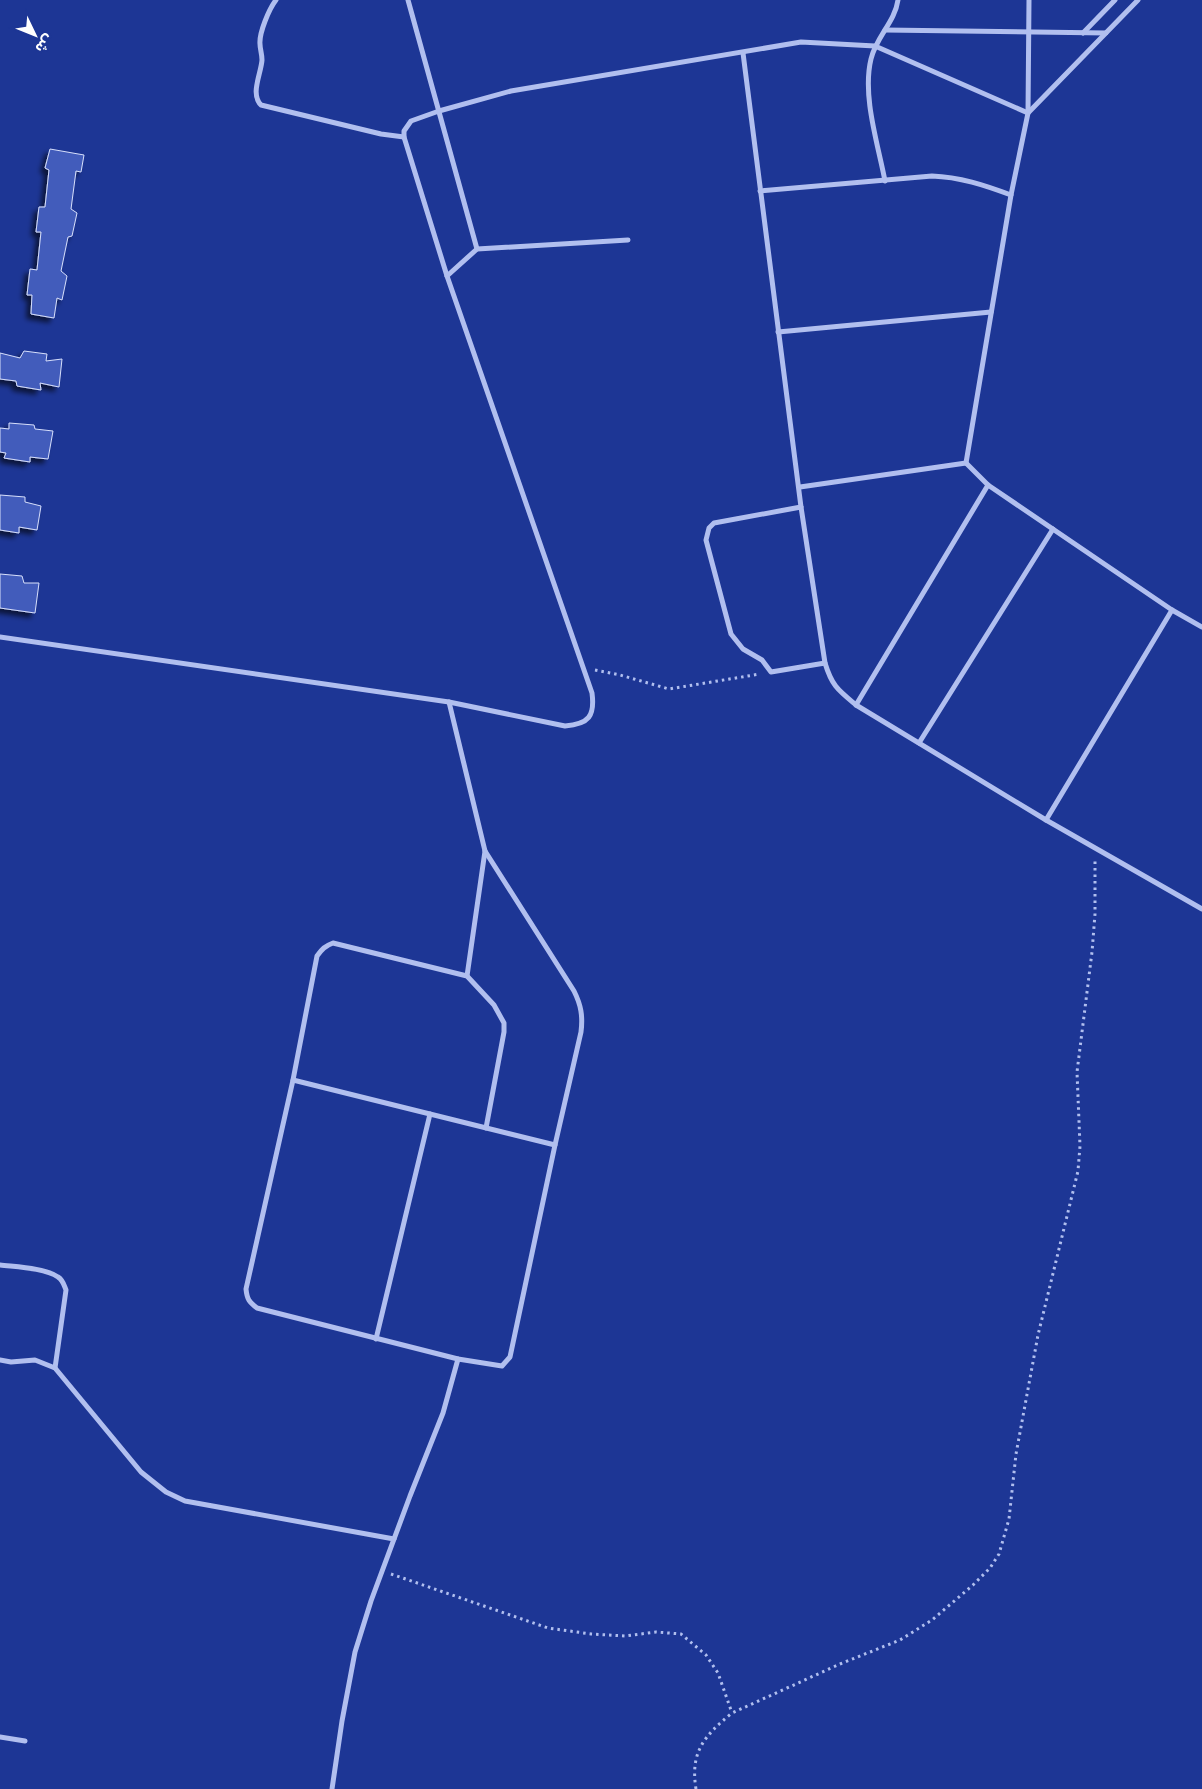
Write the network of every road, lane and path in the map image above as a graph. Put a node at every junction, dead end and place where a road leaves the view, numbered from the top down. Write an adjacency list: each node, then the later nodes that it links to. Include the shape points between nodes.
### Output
1 (276, 0): 15 (street, via 261,35 262,57 256,100 261,105)
2 (408, 0): 13 (street)
3 (898, 0): 7 (street)
4 (1029, 0): 8 (street)
5 (1115, 0): 9 (street)
6 (1138, 0): 10 (street)
7 (885, 30): 8 (street); 11 (street)
8 (1028, 31): 9 (street); 14 (street)
9 (1083, 33): 10 (street)
10 (1106, 33): 14 (street)
11 (875, 46): 12 (street, via 801,42); 14 (street); 16 (street, via 870,60 871,112)
12 (743, 53): 13 (street, via 511,91); 17 (street)
13 (439, 110): 15 (street, via 411,121); 20 (street)
14 (1028, 113): 18 (street)
15 (404, 137): 21 (street)
16 (886, 181): 17 (street); 18 (street, via 950,177)
17 (760, 191): 23 (street)
18 (1011, 195): 22 (street)
19 (628, 240): 20 (street)
20 (477, 249): 21 (street)
21 (447, 276): 33 (street)
22 (991, 312): 23 (street); 24 (street)
23 (778, 332): 26 (street)
24 (966, 463): 25 (street); 26 (street)
25 (988, 485): 28 (street); 36 (street)
26 (800, 487): 27 (street)
27 (801, 507): 32 (street); 34 (street, via 714,523 706,540 731,634 743,649 762,660)
28 (1053, 529): 29 (street); 37 (street)
29 (1172, 610): 30 (street); 38 (street)
30 (1202, 626)
31 (0, 637): 35 (street)
32 (825, 663): 34 (street); 36 (street, via 830,680)
33 (584, 668): 34 (path, via 669,689); 35 (street, via 593,707 589,718 580,724 565,726)
34 (770, 672)
35 (450, 702): 40 (street)
36 (856, 705): 37 (street)
37 (920, 743): 38 (street)
38 (1046, 820): 39 (street)
39 (1095, 848): 41 (street); 54 (path, via 1095,914 1078,1072 1078,1171 1038,1335 1016,1454 1009,1519 999,1554 973,1585 932,1620 900,1640)
40 (485, 851): 42 (street); 46 (street, via 580,1004 583,1017 581,1032)
41 (1202, 909)
42 (467, 976): 43 (street, via 333,943 326,945 317,956); 45 (street, via 494,1005 504,1024)
43 (293, 1080): 44 (street); 48 (street, via 246,1289 247,1298 257,1308)
44 (430, 1114): 45 (street); 48 (street)
45 (486, 1128): 46 (street)
46 (555, 1145): 49 (street, via 510,1357 502,1366)
47 (0, 1265): 51 (street, via 47,1272 63,1282 66,1290)
48 (376, 1339): 49 (street)
49 (458, 1359): 52 (street, via 443,1413)
50 (0, 1360): 51 (street, via 35,1360)
51 (55, 1368): 52 (street, via 141,1472 166,1492 185,1500)
52 (394, 1539): 53 (street)
53 (382, 1571): 54 (path, via 548,1628 624,1636 656,1632 681,1634 706,1655 718,1672); 57 (street, via 355,1652)
54 (732, 1714): 58 (path, via 720,1723 698,1752 694,1764)
55 (0, 1737): 56 (street)
56 (25, 1741)
57 (332, 1789)
58 (696, 1789)

